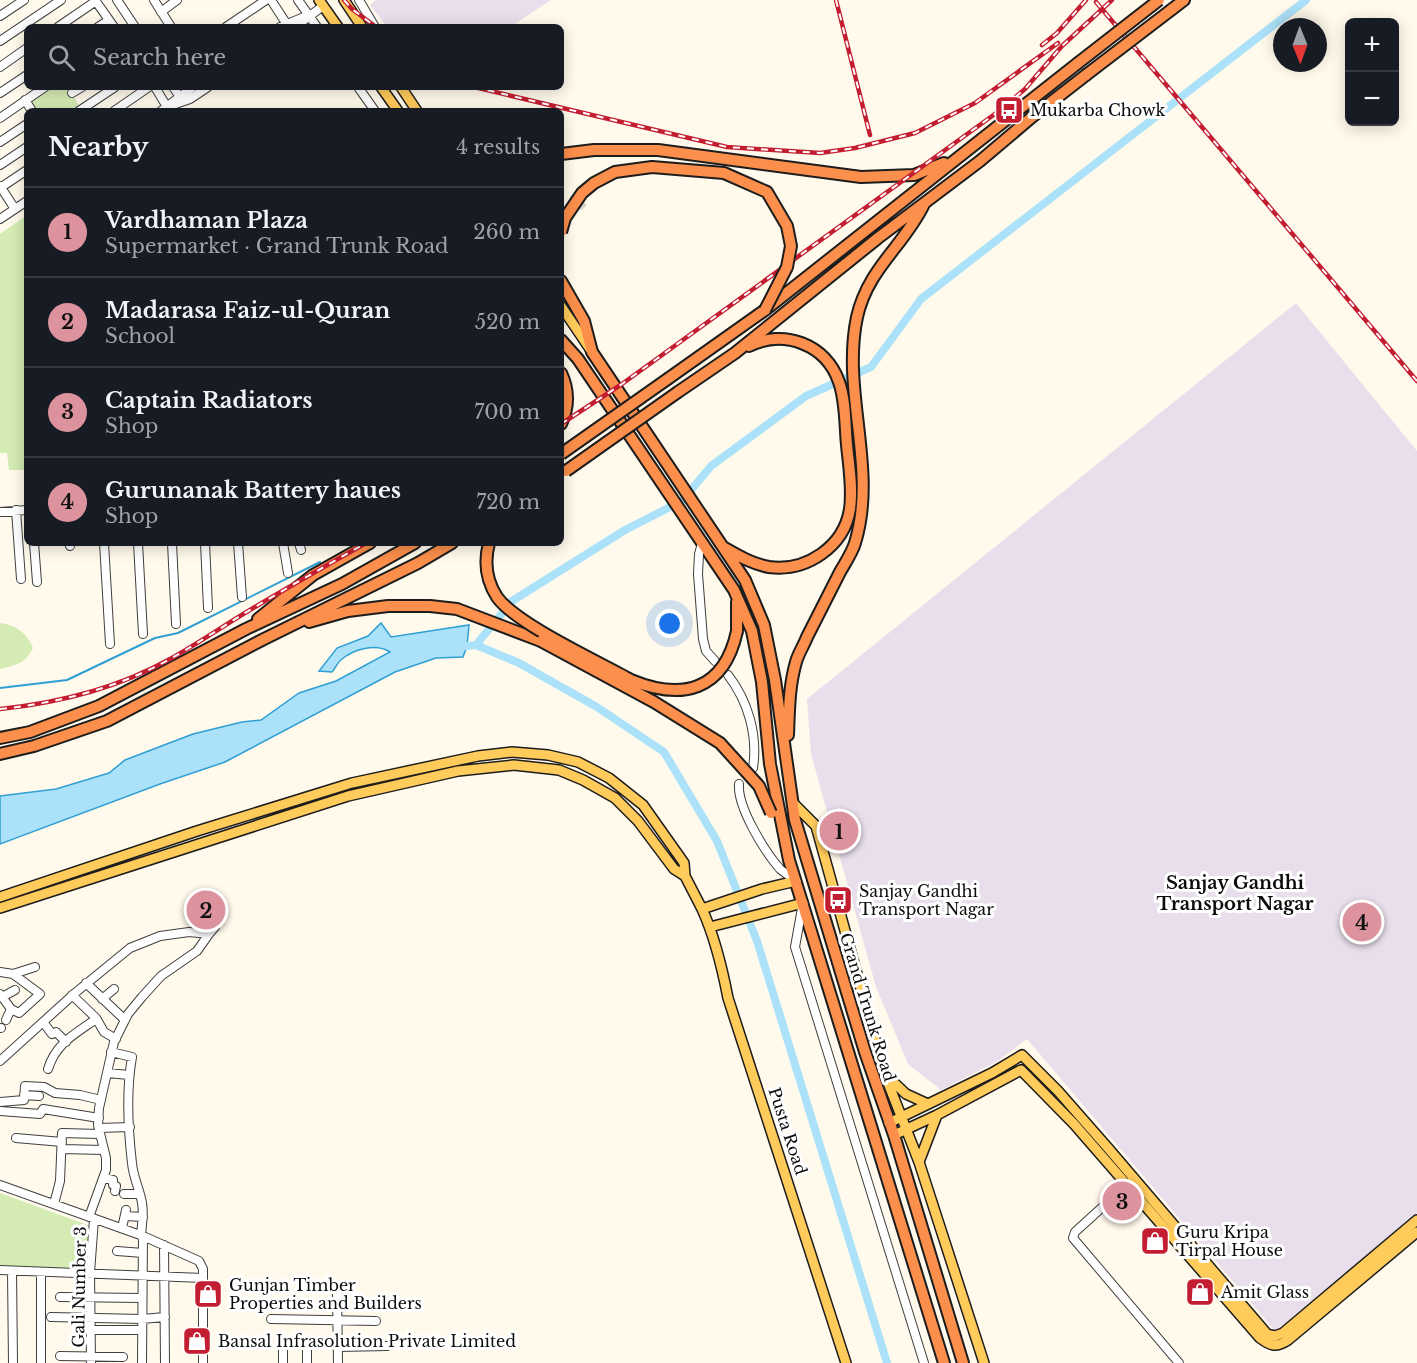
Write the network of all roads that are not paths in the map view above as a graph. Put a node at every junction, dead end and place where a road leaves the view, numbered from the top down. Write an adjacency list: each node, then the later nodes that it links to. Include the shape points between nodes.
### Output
1 (24, 0): 15 (street)
2 (61, 0): 20 (street)
3 (117, 0): 22 (street)
4 (154, 0): 16 (street)
5 (177, 0): 16 (street)
6 (266, 0): 24 (street)
7 (272, 0): 25 (street)
8 (298, 0): 17 (street)
9 (344, 0): 30 (main road)
10 (358, 0): 31 (street)
11 (1159, 0): 66 (highway, bridge)
12 (1184, 0): 71 (highway, bridge)
13 (96, 1): 19 (street); 21 (street)
14 (321, 3): 17 (street); 29 (main road)
15 (11, 4): 18 (street)
16 (161, 12): 23 (street)
17 (309, 15): 26 (street); 27 (street); 28 (street)
18 (0, 16)
19 (111, 23)
20 (25, 24)
21 (62, 24)
22 (133, 24)
23 (169, 24)
24 (230, 24)
25 (283, 24)
26 (286, 24)
27 (298, 24)
28 (315, 24)
29 (336, 24)
30 (360, 24)
31 (373, 24)
32 (24, 25): 33 (street)
33 (0, 41)
34 (24, 50): 35 (street)
35 (2, 62)
36 (24, 77): 48 (street)
37 (40, 90): 51 (street)
38 (77, 90): 49 (street)
39 (110, 90): 53 (street)
40 (145, 90): 54 (street)
41 (155, 90): 55 (street)
42 (176, 90): 50 (street)
43 (189, 90): 50 (street)
44 (203, 90): 57 (street)
45 (360, 90): 58 (street)
46 (383, 90): 59 (main road)
47 (403, 90): 60 (main road)
48 (0, 93)
49 (72, 93)
50 (180, 97): 56 (street)
51 (25, 100): 52 (street); 61 (street)
52 (30, 108)
53 (84, 108)
54 (118, 108)
55 (164, 108)
56 (165, 108)
57 (167, 108)
58 (373, 108)
59 (396, 108)
60 (415, 108)
61 (0, 118)
62 (24, 126): 63 (street)
63 (0, 142)
64 (24, 149): 67 (street)
65 (564, 154): 66 (highway, via 658,150 861,177 914,175)
66 (959, 158): 77 (highway)
67 (0, 165)
68 (24, 172): 69 (street)
69 (0, 187): 72 (street)
70 (24, 203): 72 (street)
71 (924, 204): 81 (highway); 118 (highway, via 916,221 874,274 858,315 853,363 864,482 860,521 854,545 796,661 790,689)
72 (15, 209): 73 (street)
73 (0, 219)
74 (564, 222): 77 (highway, bridge, via 582,193 615,172 652,167 724,173 767,192 787,226 791,246 787,267)
75 (564, 286): 80 (highway, Grand Trunk Road, via 584,321)
76 (564, 310): 80 (main road)
77 (765, 310): 85 (highway, bridge)
78 (564, 337): 82 (main road)
79 (564, 343): 82 (highway, Grand Trunk Road)
80 (592, 352): 102 (highway, Grand Trunk Road)
81 (735, 353): 86 (highway, bridge); 102 (highway, via 777,339 800,342 820,353 835,371 847,440 850,511 841,533 822,554 799,565 755,564)
82 (578, 359): 90 (highway, Grand Trunk Road)
83 (564, 381): 84 (highway)
84 (564, 413)
85 (564, 452)
86 (564, 472)
87 (16, 510): 88 (street); 89 (street); 104 (street)
88 (24, 510)
89 (0, 512)
90 (702, 543): 107 (highway, Grand Trunk Road); 114 (street, via 698,567 704,639 706,651)
91 (34, 546): 105 (street)
92 (104, 546): 113 (street)
93 (138, 546): 111 (street)
94 (172, 546): 109 (street)
95 (205, 546): 108 (street)
96 (238, 546): 106 (street)
97 (284, 546): 103 (street)
98 (365, 546): 110 (highway, via 312,575)
99 (410, 546): 110 (highway, via 342,584)
100 (446, 546): 112 (highway)
101 (488, 546): 107 (highway, bridge, via 488,577 505,606 631,680 658,690 691,689 717,673 734,647)
102 (721, 546): 118 (highway, Grand Trunk Road, via 745,580 764,625)
103 (288, 573)
104 (21, 579)
105 (37, 582)
106 (242, 597)
107 (737, 598): 122 (highway, Grand Trunk Road, via 752,631)
108 (208, 608)
109 (176, 624)
110 (246, 629): 116 (highway, via 99,706 30,732)
111 (142, 634)
112 (264, 639): 117 (highway, via 107,721); 122 (highway, bridge, via 348,610 430,606 457,609 541,641 720,743 759,786)
113 (110, 644)
114 (715, 661)
115 (728, 675): 119 (street, via 749,714 755,754)
116 (0, 738)
117 (0, 754)
118 (788, 763): 121 (highway, Grand Trunk Road)
119 (753, 768)
120 (739, 784): 124 (street, via 740,797 763,843 781,870)
121 (793, 803): 156 (main road, via 816,826); 166 (highway, Grand Trunk Road, via 864,1052)
122 (786, 846): 124 (highway, Grand Trunk Road)
123 (685, 876): 125 (main road, via 684,863 643,806 609,778 578,762 512,752 352,783); 127 (main road, via 674,869 615,798 560,770 514,765 458,771 348,796); 128 (main road, Pusta Road)
124 (796, 881): 126 (highway, Grand Trunk Road); 128 (main road)
125 (0, 897)
126 (803, 903): 130 (main road); 227 (street, via 795,947); 228 (highway, Grand Trunk Road)
127 (0, 908)
128 (702, 909): 130 (main road, Pusta Road)
129 (216, 922): 131 (street)
130 (710, 927): 226 (main road, Pusta Road, via 728,998)
131 (209, 934): 135 (street, via 189,932 149,939 126,951); 144 (street, via 197,951 161,976)
132 (35, 967): 134 (street)
133 (0, 972): 134 (street)
134 (14, 974): 141 (street, via 40,994 19,1013)
135 (86, 983): 139 (street); 140 (street)
136 (114, 989): 140 (street)
137 (15, 990): 138 (street)
138 (1, 995): 141 (street)
139 (72, 995): 142 (street); 145 (street)
140 (102, 999): 144 (street)
141 (11, 1009): 143 (street)
142 (96, 1019): 146 (street, via 104,1032); 147 (street)
143 (6, 1020)
144 (125, 1020): 146 (street)
145 (43, 1022): 147 (street, via 52,1035 57,1032); 149 (street)
146 (116, 1039): 148 (street)
147 (66, 1042): 152 (street, via 57,1048)
148 (111, 1052): 154 (street); 155 (street, via 132,1057)
149 (0, 1061)
150 (1014, 1062): 151 (main road, via 1022,1055); 153 (main road); 161 (main road)
151 (1029, 1063): 153 (main road); 176 (main road, via 1058,1091)
152 (48, 1069)
153 (1021, 1070): 163 (main road); 176 (main road)
154 (107, 1073): 155 (street); 159 (street)
155 (129, 1075): 167 (street)
156 (885, 1075): 161 (main road, via 906,1094); 165 (main road)
157 (24, 1095): 158 (street); 159 (street, via 25,1086 44,1087 55,1093); 160 (street, via 24,1100)
158 (39, 1096)
159 (101, 1100): 164 (street)
160 (0, 1102)
161 (928, 1104): 165 (main road)
162 (0, 1111): 164 (street, via 40,1114 43,1109)
163 (937, 1115): 168 (main road); 174 (main road)
164 (99, 1118): 169 (street)
165 (900, 1118): 166 (main road); 168 (main road)
166 (889, 1123): 170 (highway, Grand Trunk Road)
167 (130, 1127): 169 (street); 180 (street)
168 (906, 1130): 170 (main road); 174 (main road)
169 (99, 1131): 172 (street, via 62,1133); 173 (street)
170 (894, 1135): 229 (highway, Grand Trunk Road)
171 (16, 1138): 172 (street)
172 (62, 1145): 173 (street); 181 (street)
173 (103, 1149): 175 (street)
174 (919, 1162): 230 (main road)
175 (104, 1178): 178 (street, via 112,1180); 183 (street, Gali Number 3)
176 (1131, 1182): 184 (main road, via 1267,1334 1275,1336); 186 (main road, via 1260,1338 1271,1346 1288,1340); 231 (street, via 1073,1238)
177 (0, 1185): 181 (street)
178 (115, 1191)
179 (124, 1194): 180 (street)
180 (139, 1194): 182 (street)
181 (54, 1204): 183 (street)
182 (143, 1216): 185 (street, via 126,1213); 187 (street)
183 (92, 1218): 185 (street); 194 (street, Gali Number 3)
184 (1417, 1220)
185 (122, 1228): 187 (street)
186 (1417, 1232)
187 (142, 1235): 188 (street); 190 (street)
188 (164, 1245): 196 (street); 197 (street, via 202,1265)
189 (117, 1251): 190 (street)
190 (143, 1253): 195 (street)
191 (0, 1270): 192 (street)
192 (12, 1271): 193 (street); 218 (street)
193 (41, 1272): 194 (street); 219 (street)
194 (90, 1274): 195 (street); 201 (street, Gali Number 3)
195 (142, 1275): 196 (street); 200 (street)
196 (165, 1276): 197 (street); 203 (street)
197 (203, 1278): 222 (street)
198 (337, 1290): 207 (street)
199 (60, 1297): 201 (street)
200 (142, 1298): 201 (street); 205 (street)
201 (91, 1299): 204 (street, Gali Number 3)
202 (51, 1317): 204 (street)
203 (165, 1317): 205 (street); 221 (street)
204 (91, 1318): 205 (street); 209 (street, Gali Number 3)
205 (142, 1319): 210 (street)
206 (271, 1319): 207 (street)
207 (337, 1320): 208 (street); 214 (street)
208 (376, 1321)
209 (91, 1330): 210 (street); 217 (street, Gali Number 3)
210 (142, 1330): 220 (street)
211 (283, 1343): 223 (street)
212 (306, 1343): 224 (street)
213 (387, 1346): 214 (street)
214 (338, 1347): 225 (street)
215 (60, 1356): 217 (street, Gali Number 3)
216 (123, 1357): 217 (street, Gali Number 3)
217 (91, 1360)
218 (13, 1363)
219 (41, 1363)
220 (142, 1363)
221 (165, 1363)
222 (203, 1363)
223 (283, 1363)
224 (307, 1363)
225 (338, 1363)
226 (846, 1363)
227 (924, 1363)
228 (944, 1363)
229 (963, 1363)
230 (984, 1363)
231 (1179, 1363)

